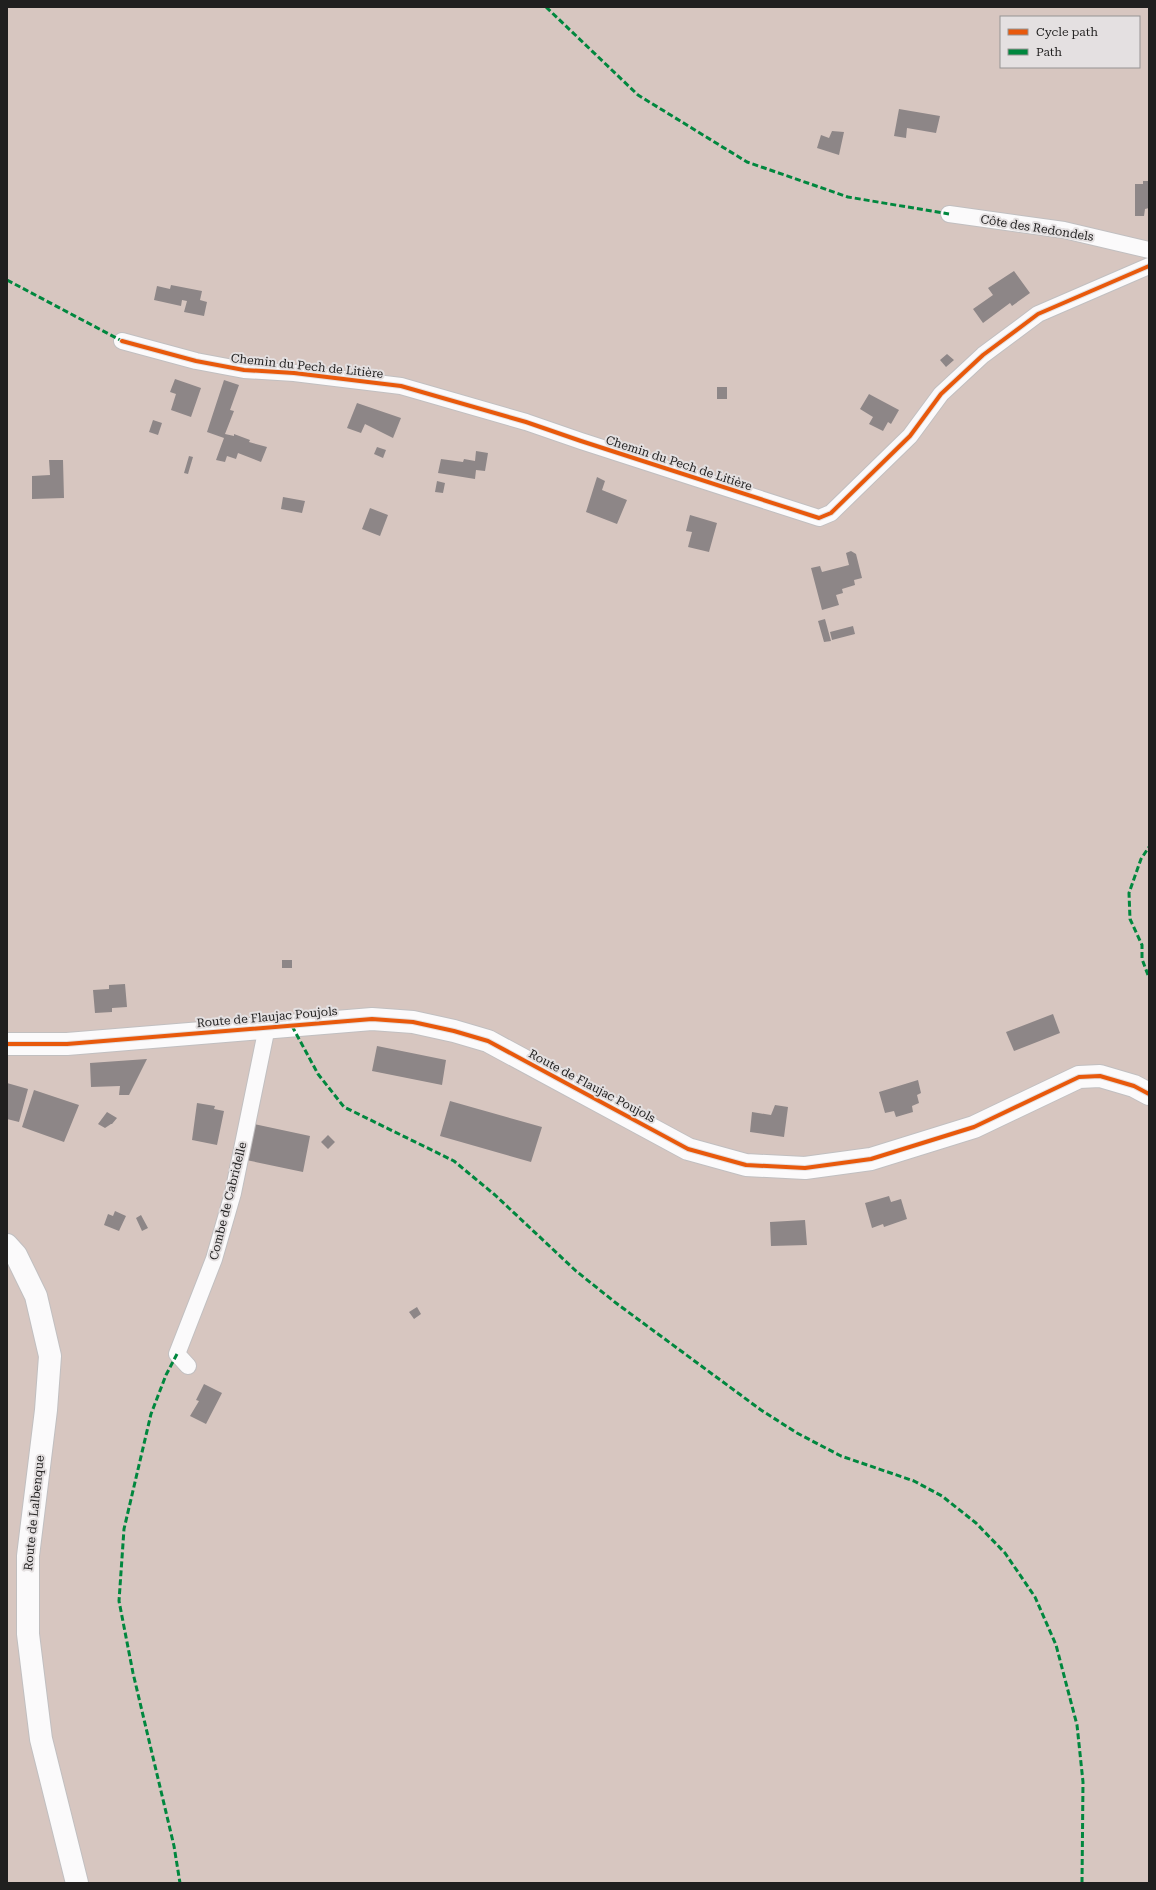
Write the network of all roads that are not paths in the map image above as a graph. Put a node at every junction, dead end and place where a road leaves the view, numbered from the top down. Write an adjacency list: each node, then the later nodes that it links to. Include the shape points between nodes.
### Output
1 (949, 214): 2 (street, Côte des Redondels, via 1064,230)
2 (1149, 250)
3 (1149, 266): 4 (street, Chemin du Pech de Litière, via 1038,314 983,355 941,394 910,436 831,513 819,518 526,422 401,386 294,373 244,370 196,361)
4 (122, 341)
5 (267, 1027): 6 (street, Route de Flaujac Poujols, via 68,1044); 7 (street, Route de Flaujac Poujols, via 372,1019 413,1022 454,1031 488,1041 688,1149 746,1165 805,1168 871,1159 974,1127 1079,1077 1100,1076 1134,1086); 9 (street, Combe de Cabridelle, via 233,1193 216,1252 177,1354)
6 (7, 1044)
7 (1149, 1094)
8 (7, 1245): 10 (street, Route de Lalbenque, via 16,1255 36,1296 50,1356 28,1556 28,1634 41,1738)
9 (188, 1366)
10 (77, 1883)

